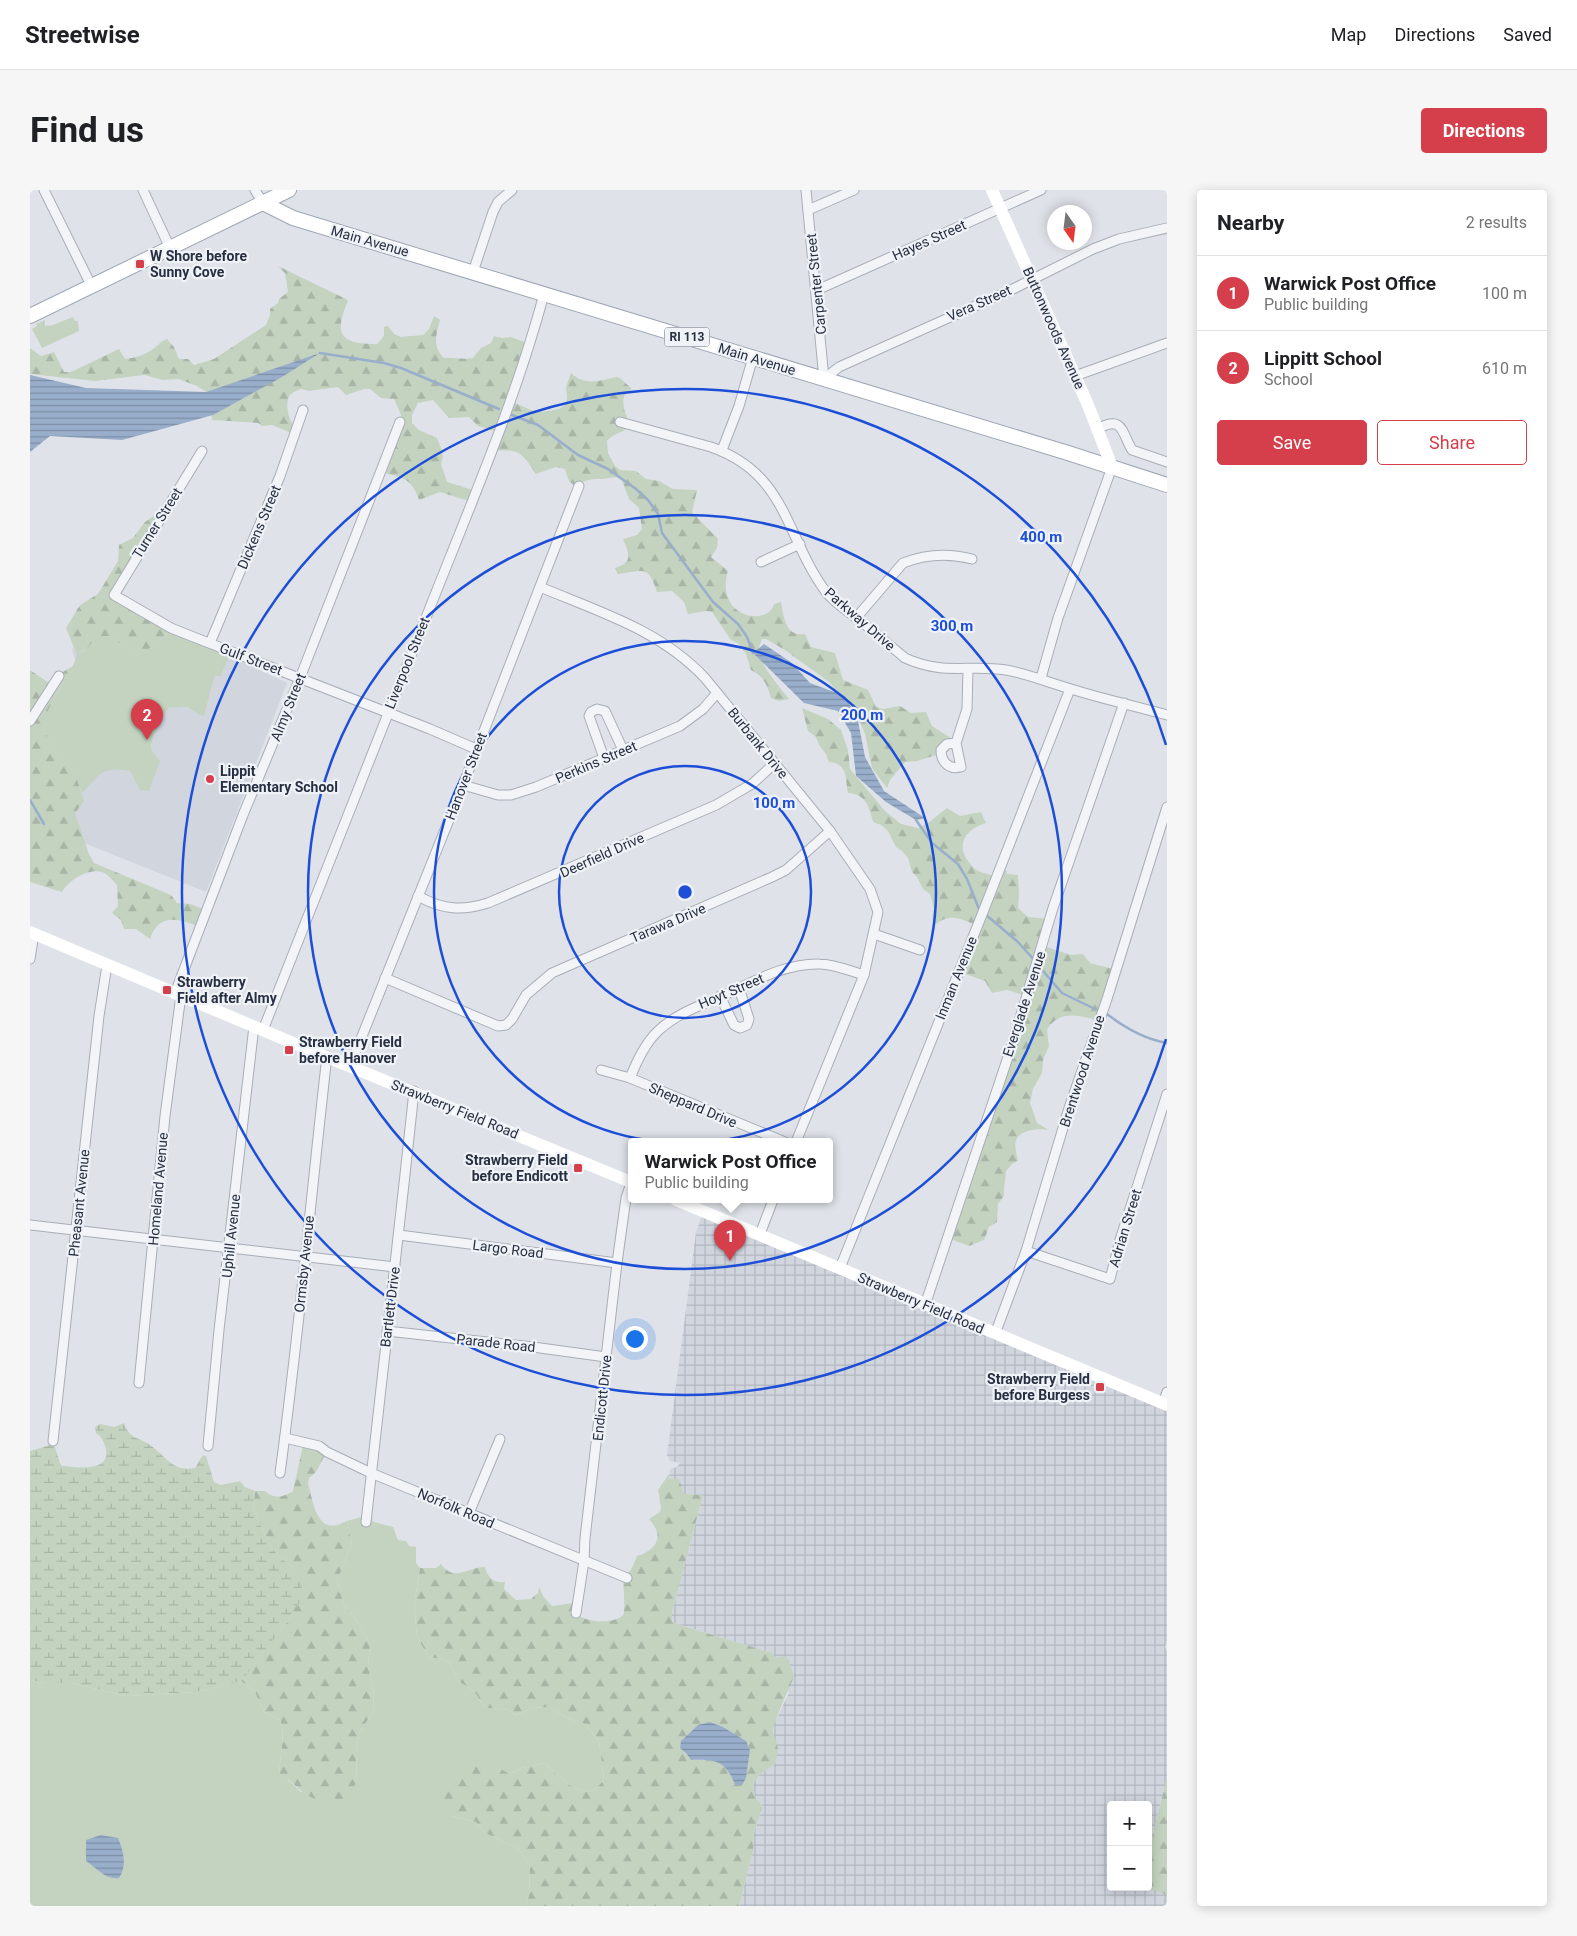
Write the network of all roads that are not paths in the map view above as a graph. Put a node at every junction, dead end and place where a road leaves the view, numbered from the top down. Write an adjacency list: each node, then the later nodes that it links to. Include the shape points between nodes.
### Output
1 (44, 190): 17 (street)
2 (144, 190): 14 (street)
3 (255, 190): 10 (street)
4 (289, 190): 10 (main road)
5 (512, 190): 15 (street, via 498,202 493,212)
6 (806, 190): 12 (street, Carpenter Street)
7 (854, 190): 12 (street)
8 (992, 190): 11 (street, Buttonwoods Avenue)
9 (1042, 190): 11 (street, Hayes Street)
10 (263, 203): 14 (main road); 15 (main road, Main Avenue / RI 113, via 293,218)
11 (1000, 208): 16 (street, Buttonwoods Avenue); 18 (street, Hayes Street)
12 (808, 210): 18 (street, Carpenter Street)
13 (1167, 228): 16 (street, Vera Street, via 1105,244)
14 (170, 248): 17 (main road)
15 (473, 272): 19 (main road, Main Avenue / RI 113)
16 (1033, 279): 23 (street, Buttonwoods Avenue); 24 (street, Vera Street, via 839,367)
17 (92, 287): 20 (main road)
18 (817, 290): 24 (street, Carpenter Street)
19 (544, 294): 22 (main road, Main Avenue / RI 113); 49 (street, Liverpool Street, via 520,375)
20 (30, 316)
21 (1167, 343): 23 (street)
22 (753, 357): 24 (main road, Main Avenue / RI 113); 29 (street)
23 (1075, 376): 28 (street, Buttonwoods Avenue)
24 (824, 379): 32 (main road, Main Avenue / RI 113)
25 (303, 410): 41 (street, Dickens Street, via 280,476)
26 (400, 422): 44 (street, Almy Street)
27 (620, 422): 29 (street, Parkway Drive)
28 (1097, 429): 31 (street, via 1110,422 1115,423 1120,426 1132,450); 32 (street, Buttonwoods Avenue)
29 (722, 450): 35 (street, Parkway Drive, via 743,462 772,491)
30 (202, 451): 39 (street, Turner Street)
31 (1167, 462)
32 (1112, 467): 33 (main road, Main Avenue / RI 113); 45 (street, via 1058,618)
33 (1167, 485)
34 (578, 486): 38 (street, Hanover Street)
35 (800, 544): 37 (street); 40 (street, Parkway Drive, via 828,594)
36 (972, 558): 40 (street, via 943,555 904,563)
37 (761, 562)
38 (540, 587): 47 (street, Burbank Drive, via 656,637 691,663); 53 (street, Hanover Street)
39 (114, 595): 41 (street, Gulf Street, via 171,628)
40 (856, 618): 42 (street, Parkway Drive, via 913,662 936,669)
41 (210, 643): 44 (street, Gulf Street)
42 (968, 669): 45 (street, Parkway Drive, via 1004,669); 52 (street, via 967,709)
43 (59, 676): 51 (street)
44 (300, 678): 49 (street, Gulf Street); 69 (street, Almy Street, via 243,815)
45 (1042, 678): 46 (street, Parkway Drive)
46 (1070, 689): 48 (street, Parkway Drive); 94 (street, Inman Avenue)
47 (717, 693): 54 (street, Perkins Street, via 689,721); 56 (street, Burbank Drive)
48 (1124, 703): 50 (street, Parkway Drive); 95 (street, Everglade Avenue, via 1053,908 1012,1045)
49 (387, 712): 53 (street, Gulf Street); 71 (street, Liverpool Street)
50 (1167, 715)
51 (30, 721)
52 (956, 743)
53 (476, 749): 57 (street, Hanover Street)
54 (623, 750): 55 (street, Perkins Street); 55 (street, via 605,711 597,709 589,716)
55 (604, 758): 57 (street, Perkins Street, via 511,794 496,795)
56 (774, 764): 59 (street, Burbank Drive); 60 (street, Deerfield Drive, via 752,784 725,800 488,903 460,909 435,904)
57 (463, 785): 60 (street, Hanover Street)
58 (1167, 807): 90 (street, Brentwood Avenue)
59 (830, 831): 62 (street, Burbank Drive, via 870,889 878,912); 67 (street, Tarawa Drive, via 786,870 552,973 526,995 506,1025 498,1026)
60 (418, 896): 67 (street, Hanover Street)
61 (32, 933): 64 (street); 65 (street, Strawberry Field Road)
62 (874, 934): 63 (street); 66 (street, Burbank Drive)
63 (920, 950)
64 (30, 959)
65 (107, 965): 69 (street, Strawberry Field Road); 85 (street, Pheasant Avenue)
66 (864, 975): 68 (street, Hoyt Street, via 824,964 805,965 780,970); 79 (street, Burbank Drive)
67 (385, 978): 73 (street, Hanover Street)
68 (739, 988): 70 (street, Hoyt Street); 70 (street, via 749,1019 747,1026 740,1028 734,1025)
69 (178, 994): 71 (street, Strawberry Field Road); 88 (street, Homeland Avenue)
70 (720, 996): 75 (street, Hoyt Street, via 678,1015 658,1030 644,1048)
71 (259, 1028): 72 (street, Strawberry Field Road); 89 (street, Uphill Avenue)
72 (327, 1056): 73 (street, Strawberry Field Road); 91 (street, Ormsby Avenue)
73 (350, 1066): 76 (street, Strawberry Field Road)
74 (601, 1070): 75 (street, Sheppard Drive)
75 (630, 1078): 78 (street, Sheppard Drive)
76 (414, 1092): 80 (street, Strawberry Field Road); 87 (street, Bartlett Drive)
77 (1167, 1094): 90 (street, Adrian Street, via 1110,1279)
78 (775, 1138)
79 (798, 1138)
80 (628, 1181)
81 (628, 1192): 92 (street, Endicott Drive)
82 (683, 1203): 86 (street, Strawberry Field Road)
83 (772, 1203): 86 (street)
84 (30, 1225): 85 (street)
85 (76, 1230): 88 (street); 103 (street, Pheasant Avenue)
86 (760, 1234): 94 (street, Strawberry Field Road)
87 (399, 1235): 92 (street, Largo Road); 93 (street, Bartlett Drive)
88 (153, 1240): 89 (street); 99 (street, Homeland Avenue)
89 (230, 1249): 91 (street); 104 (street, Uphill Avenue)
90 (1026, 1251): 97 (street, Brentwood Avenue)
91 (305, 1257): 93 (street); 101 (street, Ormsby Avenue)
92 (617, 1263): 98 (street, Endicott Drive)
93 (395, 1266): 96 (street, Bartlett Drive)
94 (840, 1268): 95 (street, Strawberry Field Road)
95 (925, 1305): 97 (street, Strawberry Field Road)
96 (387, 1331): 98 (street, Parade Road); 105 (street, Bartlett Drive)
97 (995, 1334): 100 (street, Strawberry Field Road)
98 (606, 1357): 109 (street, Endicott Drive)
99 (139, 1383)
100 (1166, 1400)
101 (285, 1438): 105 (street, Norfolk Road, via 319,1446); 106 (street, Ormsby Avenue)
102 (500, 1439): 107 (street)
103 (53, 1441)
104 (208, 1446)
105 (371, 1472): 107 (street, Norfolk Road); 108 (street, Bartlett Drive)
106 (280, 1473)
107 (469, 1513): 109 (street, Norfolk Road)
108 (366, 1522)
109 (584, 1561): 110 (street, Norfolk Road); 111 (street, Endicott Drive)
110 (628, 1578)
111 (576, 1614)

